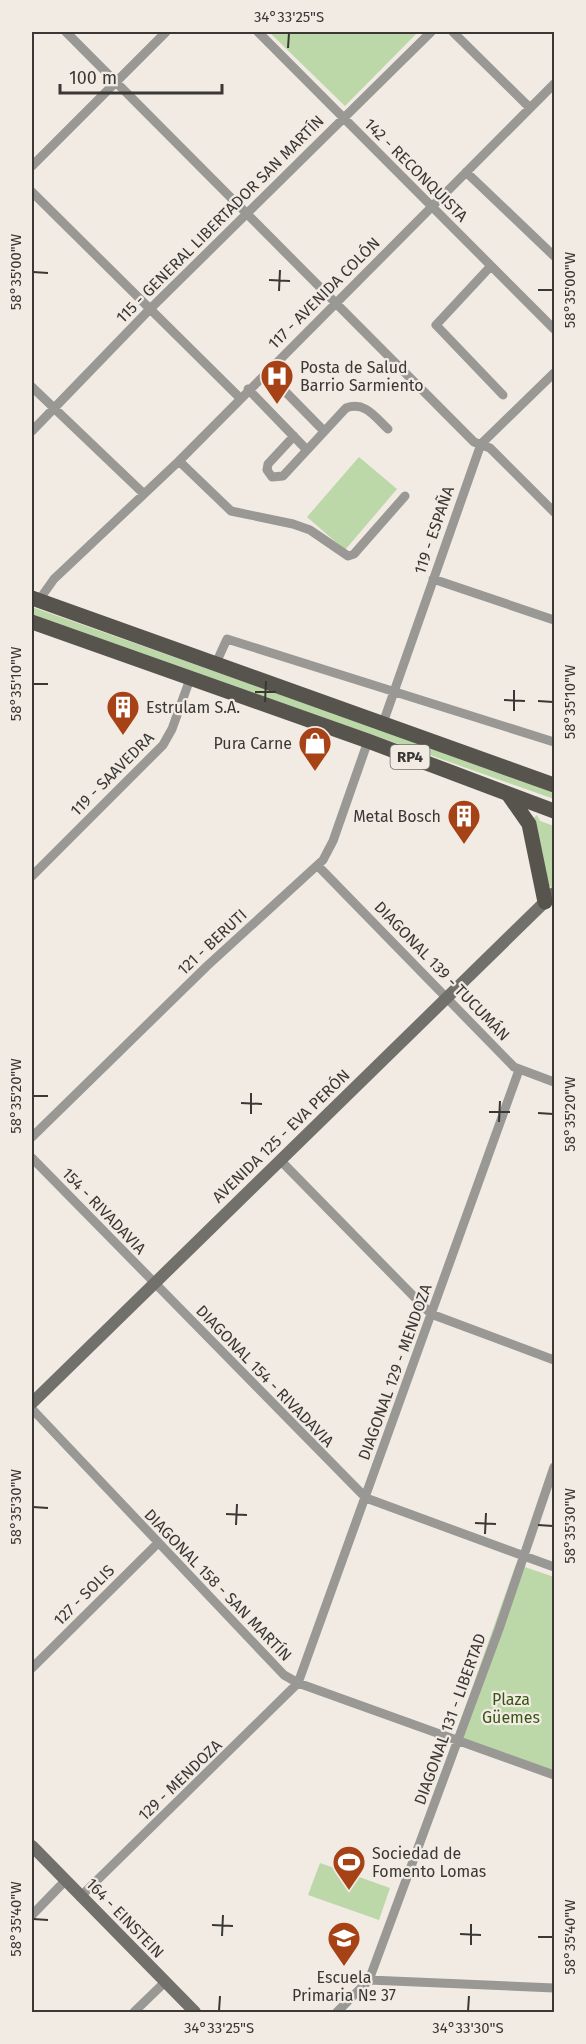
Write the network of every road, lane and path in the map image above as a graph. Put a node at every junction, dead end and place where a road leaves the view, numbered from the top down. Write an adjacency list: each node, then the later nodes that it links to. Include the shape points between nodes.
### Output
1 (66, 32): 6 (street)
2 (166, 32): 6 (street)
3 (258, 32): 10 (street, 142 - RECONQUISTA)
4 (431, 32): 10 (street, 115 - GENERAL LIBERTADOR SAN MARTÍN)
5 (453, 32): 9 (street)
6 (116, 82): 11 (street); 15 (street)
7 (551, 87): 8 (street); 9 (street, 117 - AVENIDA COLÓN)
8 (555, 98)
9 (530, 108): 12 (street, 117 - AVENIDA COLÓN)
10 (343, 117): 14 (street, 142 - RECONQUISTA); 15 (street, 115 - GENERAL LIBERTADOR SAN MARTÍN)
11 (32, 166)
12 (466, 172): 14 (street, 117 - AVENIDA COLÓN); 16 (street, 142 - RECONQUISTA)
13 (32, 192): 19 (street)
14 (431, 206): 17 (street, 142 - RECONQUISTA); 18 (street, 117 - AVENIDA COLÓN)
15 (247, 213): 18 (street); 19 (street, 115 - GENERAL LIBERTADOR SAN MARTÍN)
16 (555, 256)
17 (490, 267): 20 (street, 142 - RECONQUISTA); 25 (street, via 436,325)
18 (336, 302): 21 (street, 117 - AVENIDA COLÓN); 32 (street, via 474,442)
19 (149, 310): 26 (street); 27 (street, 115 - GENERAL LIBERTADOR SAN MARTÍN)
20 (555, 329)
21 (266, 372): 24 (street, 117 - AVENIDA COLÓN); 30 (street)
22 (555, 373): 32 (street, 119 - ESPAÑA)
23 (32, 387): 27 (street)
24 (248, 389): 26 (street, 117 - AVENIDA COLÓN); 31 (street)
25 (503, 395)
26 (240, 398): 34 (street, 117 - AVENIDA COLÓN)
27 (53, 409): 29 (street, 115 - GENERAL LIBERTADOR SAN MARTÍN); 35 (street)
28 (388, 429): 30 (street, via 360,405 346,408)
29 (32, 430)
30 (324, 430): 33 (street)
31 (294, 436): 33 (street); 33 (street, via 268,464 269,476 283,476)
32 (481, 444): 37 (street, via 490,448); 38 (street, 119 - ESPAÑA)
33 (306, 449)
34 (179, 461): 35 (street, 117 - AVENIDA COLÓN); 36 (street, via 231,511 302,527 348,556)
35 (144, 494): 39 (street, 117 - AVENIDA COLÓN)
36 (405, 496)
37 (555, 512)
38 (433, 579): 40 (street); 44 (street, 119 - ESPAÑA)
39 (35, 599): 42 (main road, RP4)
40 (555, 620)
41 (32, 622): 43 (main road, RP4)
42 (216, 663): 44 (street, via 227,639); 45 (main road, RP4)
43 (190, 679): 46 (main road, RP4); 52 (street, 119 - SAAVEDRA, via 163,745)
44 (394, 691): 45 (street, 119 - ESPAÑA); 47 (street)
45 (383, 723): 48 (main road, RP4)
46 (368, 741): 49 (main road, RP4); 51 (street, 121 - BERUTI, via 333,842)
47 (555, 742)
48 (555, 785)
49 (508, 794): 50 (main road, RP4); 53 (main road, via 529,824)
50 (555, 811)
51 (318, 866): 54 (street, DIAGONAL 139 - TUCUMÁN); 57 (street, 121 - BERUTI, via 207,966)
52 (32, 876)
53 (550, 898): 54 (street, AVENIDA 125 - EVA PERÓN)
54 (448, 998): 55 (street, DIAGONAL 139 - TUCUMÁN); 59 (street, AVENIDA 125 - EVA PERÓN)
55 (519, 1070): 56 (street, DIAGONAL 139 - TUCUMÁN); 61 (street, DIAGONAL 129 - MENDOZA)
56 (555, 1082)
57 (32, 1137)
58 (32, 1158): 60 (street, 154 - RIVADAVIA)
59 (280, 1160): 60 (street, AVENIDA 125 - EVA PERÓN); 61 (street)
60 (154, 1284): 63 (street, AVENIDA 125 - EVA PERÓN); 66 (street, DIAGONAL 154 - RIVADAVIA)
61 (430, 1314): 62 (street); 66 (street, DIAGONAL 129 - MENDOZA)
62 (555, 1360)
63 (32, 1403)
64 (32, 1409): 67 (street, DIAGONAL 158 - SAN MARTÍN)
65 (555, 1467): 68 (street, DIAGONAL 131 - LIBERTAD)
66 (366, 1498): 68 (street, DIAGONAL 154 - RIVADAVIA); 71 (street, DIAGONAL 129 - MENDOZA)
67 (158, 1543): 70 (street, 127 - SOLIS); 71 (street, DIAGONAL 158 - SAN MARTÍN, via 284,1675)
68 (523, 1556): 69 (street, DIAGONAL 154 - RIVADAVIA); 72 (street, DIAGONAL 131 - LIBERTAD)
69 (555, 1567)
70 (32, 1668)
71 (298, 1683): 72 (street, DIAGONAL 158 - SAN MARTÍN); 76 (street, 129 - MENDOZA)
72 (457, 1742): 73 (street, DIAGONAL 158 - SAN MARTÍN); 78 (street, DIAGONAL 131 - LIBERTAD)
73 (555, 1775)
74 (32, 1846): 75 (street, 164 - EINSTEIN)
75 (66, 1881): 76 (street, 164 - EINSTEIN); 77 (street)
76 (80, 1897): 79 (street, 164 - EINSTEIN)
77 (32, 1915)
78 (369, 1980): 80 (street); 83 (street)
79 (165, 1982): 81 (street); 82 (street, 164 - EINSTEIN)
80 (555, 1988)
81 (135, 2013)
82 (195, 2013)
83 (337, 2013)

